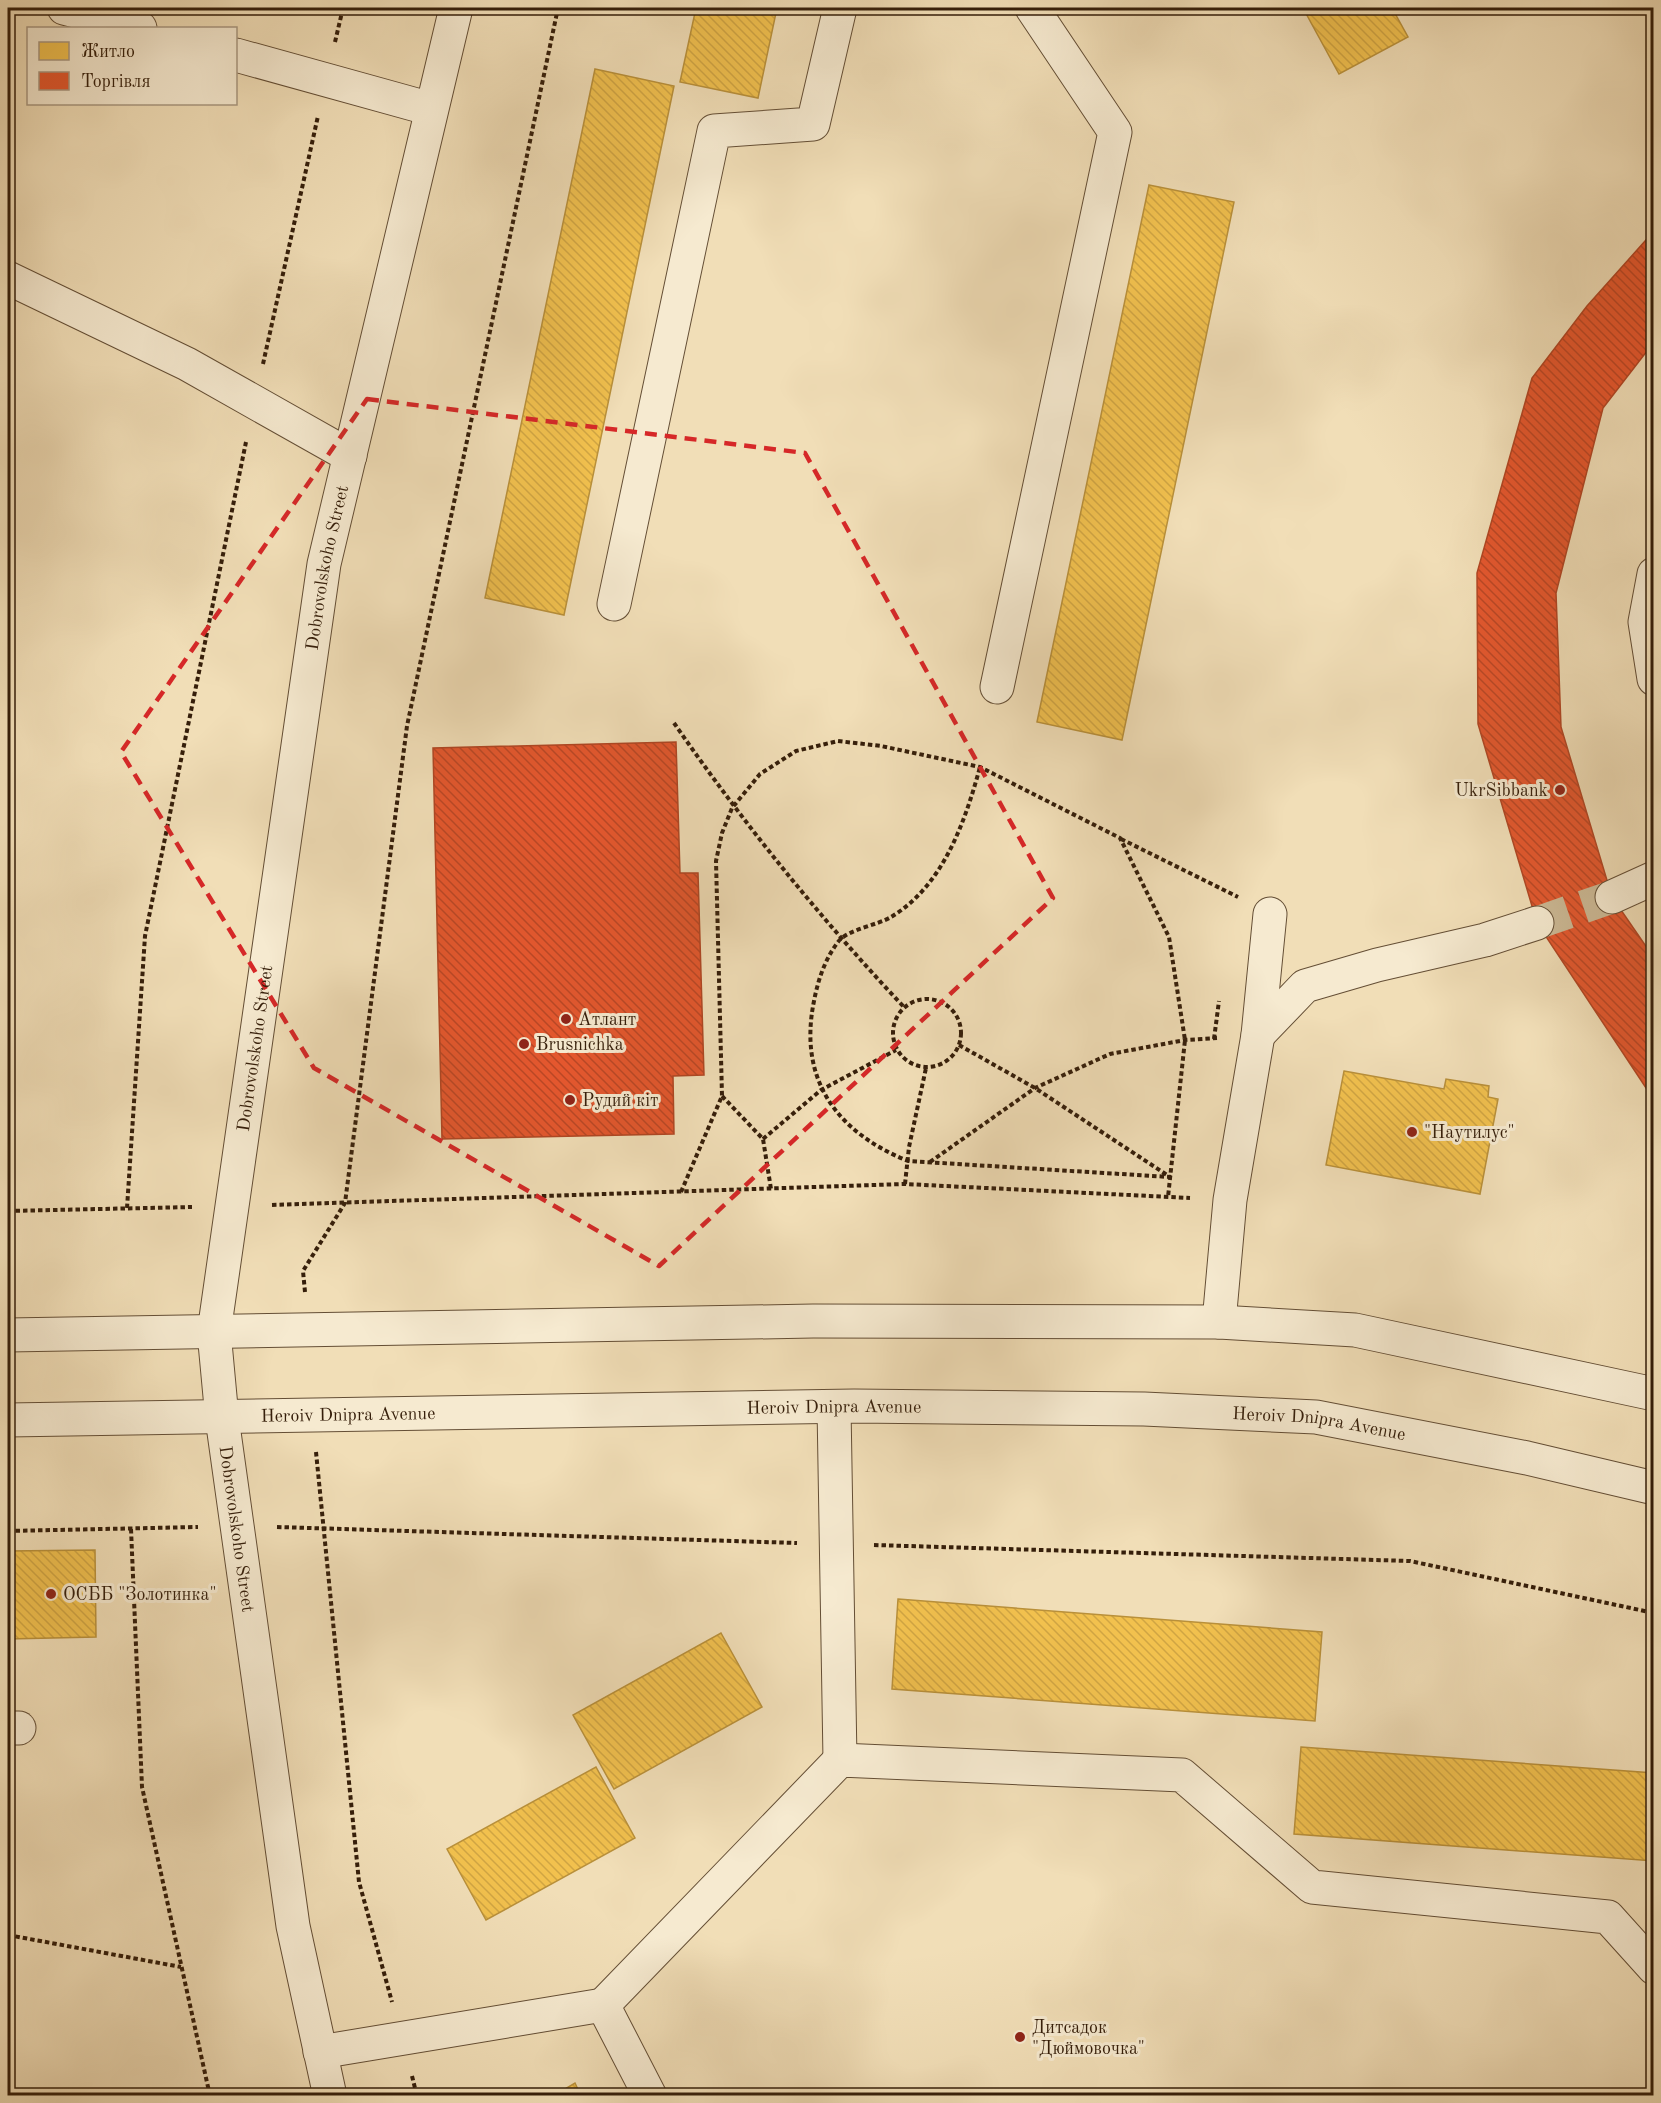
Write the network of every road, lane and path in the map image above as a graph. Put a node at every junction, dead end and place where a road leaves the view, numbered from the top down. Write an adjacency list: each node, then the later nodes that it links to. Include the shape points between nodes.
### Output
1 (64, 8): 7 (street)
2 (343, 8): 9 (path)
3 (456, 8): 10 (street, Dobrovolskoho Street)
4 (558, 8): 45 (path, via 407,726)
5 (840, 8): 15 (street, via 813,124 714,131)
6 (1032, 8): 17 (street, via 1115,132)
7 (136, 27)
8 (237, 55): 9 (street)
9 (326, 80): 10 (street); 12 (path)
10 (431, 109): 13 (street, Dobrovolskoho Street)
11 (8, 278): 12 (street, via 187,364)
12 (255, 402): 13 (street); 47 (path, via 145,936)
13 (350, 456): 46 (street, Dobrovolskoho Street, via 324,564)
14 (1653, 574): 16 (street, via 1645,621)
15 (614, 604)
16 (1653, 680)
17 (997, 687)
18 (674, 723): 20 (path)
19 (980, 767): 20 (path, via 838,741 796,751 769,768); 21 (path); 26 (path, via 966,817 922,892 891,917)
20 (732, 808): 26 (path); 35 (path, via 716,861)
21 (1120, 838): 24 (path); 29 (path, via 1169,937)
22 (1653, 878): 23 (street)
23 (1612, 897)
24 (1270, 914): 28 (street)
25 (1537, 923): 28 (street, via 1305,986)
26 (840, 939): 27 (path); 34 (path, via 823,970 811,1014 811,1051)
27 (904, 1007): 30 (path, via 932,999 947,1005 962,1030); 31 (path, via 892,1027)
28 (1258, 1035): 29 (path); 44 (street)
29 (1185, 1040): 33 (path, via 1110,1054); 39 (path)
30 (959, 1045): 32 (path, via 940,1066); 33 (path)
31 (896, 1050): 32 (path, via 914,1066); 34 (path)
32 (926, 1068): 37 (path)
33 (1035, 1088): 38 (path); 39 (path)
34 (821, 1089): 36 (path); 37 (path, via 847,1125 886,1153)
35 (722, 1096): 36 (path); 42 (path)
36 (763, 1139): 41 (path)
37 (908, 1161): 38 (path); 40 (path)
38 (929, 1162): 39 (path)
39 (1170, 1177): 43 (path)
40 (905, 1184): 41 (path); 43 (path)
41 (771, 1189): 42 (path)
42 (681, 1192): 45 (path)
43 (1168, 1197): 44 (path)
44 (1230, 1200): 49 (street)
45 (345, 1203): 46 (path); 50 (path, via 303,1270)
46 (232, 1205): 47 (path); 51 (street, Dobrovolskoho Street)
47 (127, 1208): 48 (path)
48 (8, 1211)
49 (1219, 1322): 50 (street, via 813,1321); 53 (street, via 1355,1330)
50 (308, 1331): 51 (street)
51 (214, 1332): 52 (street); 56 (street, Dobrovolskoho Street)
52 (8, 1335)
53 (1653, 1394)
54 (834, 1407): 55 (street, Heroiv Dnipra Avenue); 58 (street, Heroiv Dnipra Avenue, via 1144,1409 1316,1417 1527,1458); 60 (street)
55 (314, 1417): 56 (street, Heroiv Dnipra Avenue); 65 (path, via 359,1882)
56 (222, 1418): 57 (street, Heroiv Dnipra Avenue); 66 (street, Dobrovolskoho Street, via 293,1926)
57 (8, 1420)
58 (1653, 1488)
59 (131, 1529): 62 (path, via 142,1787)
60 (840, 1760): 63 (street, via 1182,1775 1312,1887 1608,1917); 64 (street)
61 (8, 1935): 62 (path)
62 (181, 1967): 67 (path)
63 (1653, 1968)
64 (603, 2005): 65 (street); 70 (street)
65 (401, 2038): 66 (street); 69 (path)
66 (320, 2052): 68 (street, Dobrovolskoho Street)
67 (210, 2096)
68 (330, 2096)
69 (417, 2096)
70 (650, 2096)

